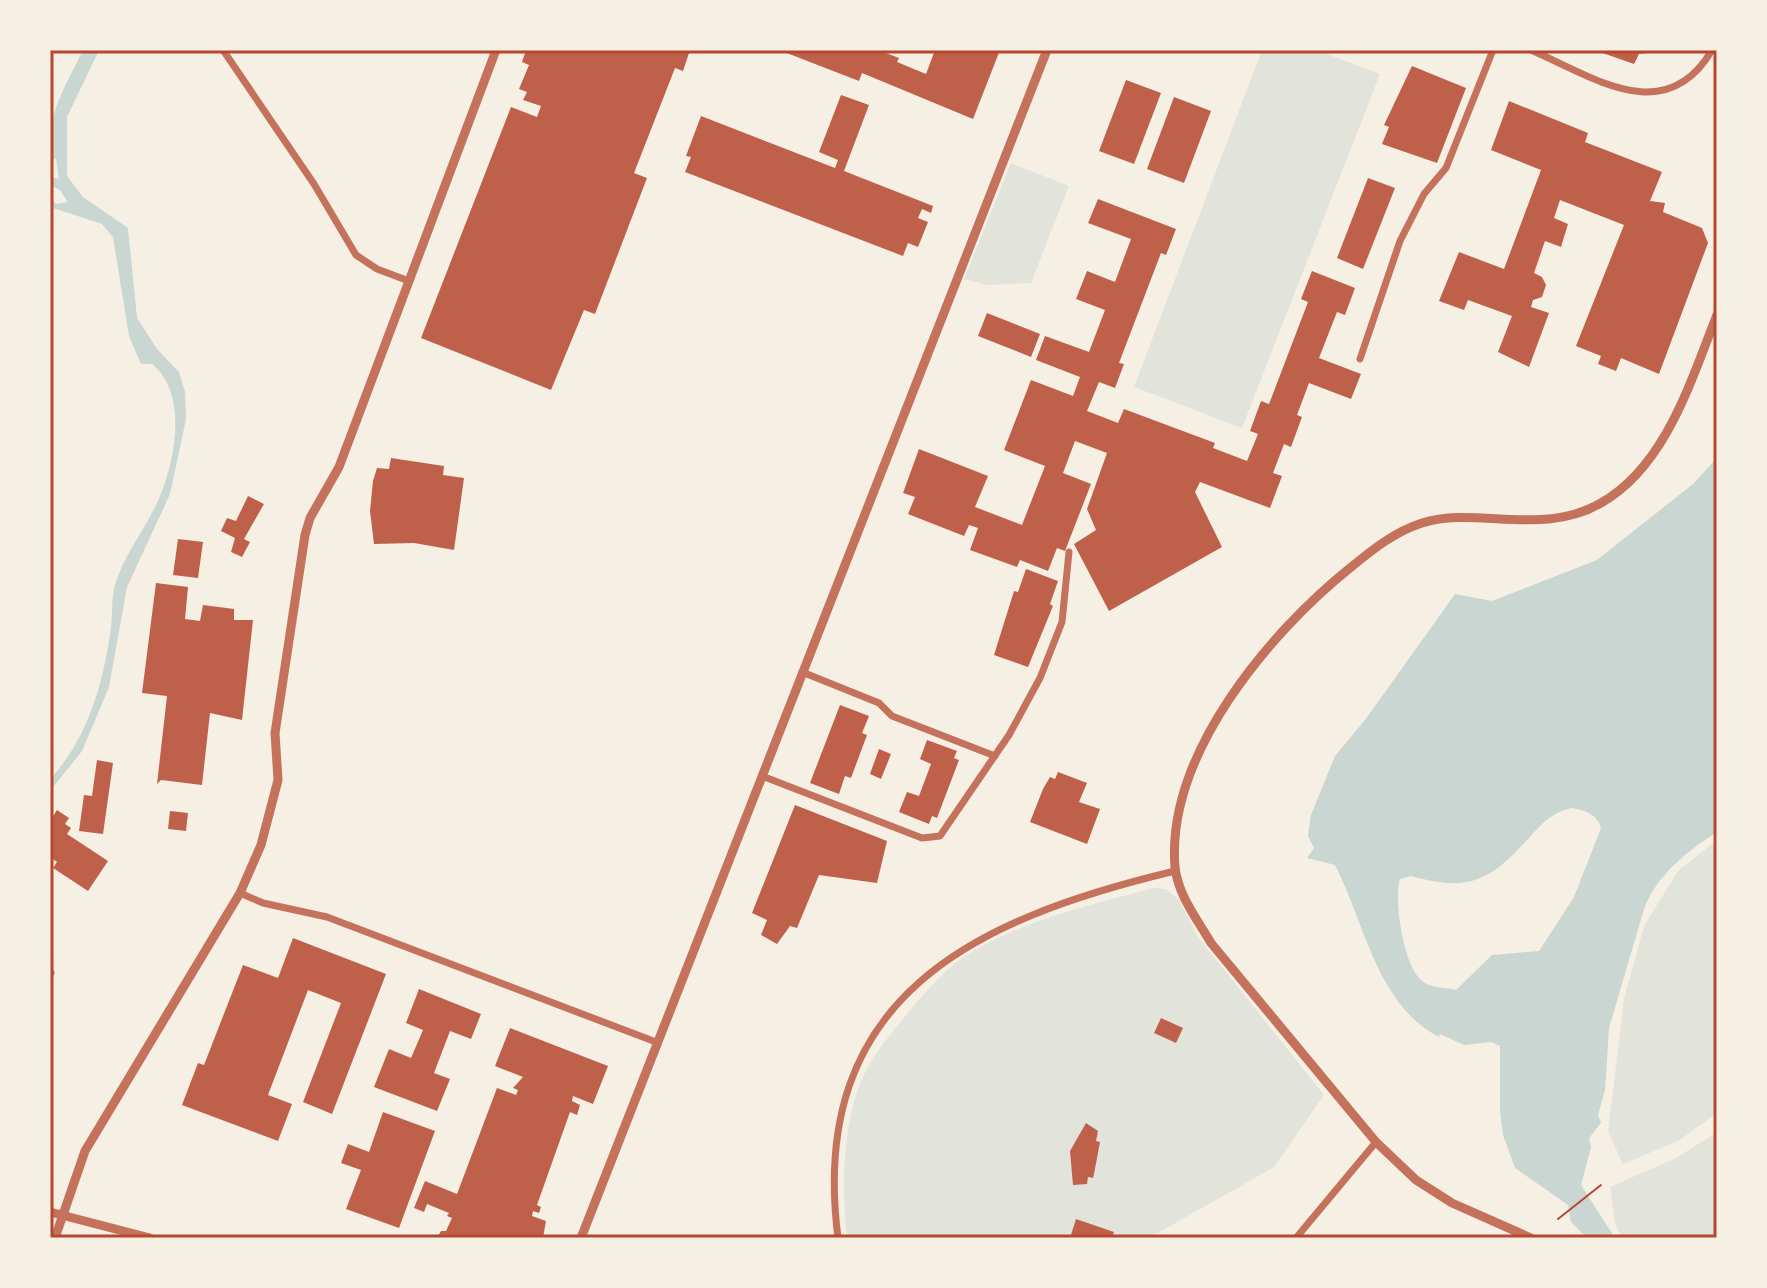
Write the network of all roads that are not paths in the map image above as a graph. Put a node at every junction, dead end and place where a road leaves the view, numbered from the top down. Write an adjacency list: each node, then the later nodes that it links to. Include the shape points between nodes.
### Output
1 (223, 50): 7 (street, via 356,255)
2 (496, 50): 7 (street)
3 (1047, 50): 11 (street)
4 (1493, 50): 9 (street, via 1446,168 1424,194 1400,241)
5 (1531, 50): 6 (street, via 1611,85 1646,94 1687,81)
6 (1712, 50)
7 (409, 281): 15 (street, via 339,467 306,530 275,733 277,789)
8 (1717, 315): 14 (street, via 1668,428 1616,492 1585,511 1549,519 1423,522 1380,544 1281,631 1233,694 1203,748 1183,797)
9 (1360, 359)
10 (1069, 552): 12 (street, via 1062,622 1026,707)
11 (802, 672): 12 (street, via 879,703 892,716); 13 (street)
12 (995, 756): 13 (street, via 940,836 922,838)
13 (762, 776): 16 (street)
14 (1175, 871): 17 (street, via 1211,943); 23 (street, via 1074,899 995,930 941,961 911,989 872,1038 849,1087 837,1146)
15 (240, 893): 16 (street, via 327,917); 19 (street, via 106,1112 85,1151)
16 (656, 1042): 22 (street)
17 (1376, 1142): 24 (street); 25 (street, via 1416,1180 1452,1203)
18 (50, 1212): 19 (street)
19 (63, 1216): 20 (street); 21 (street)
20 (55, 1238)
21 (150, 1238)
22 (581, 1238)
23 (838, 1238)
24 (1296, 1238)
25 (1531, 1238)

